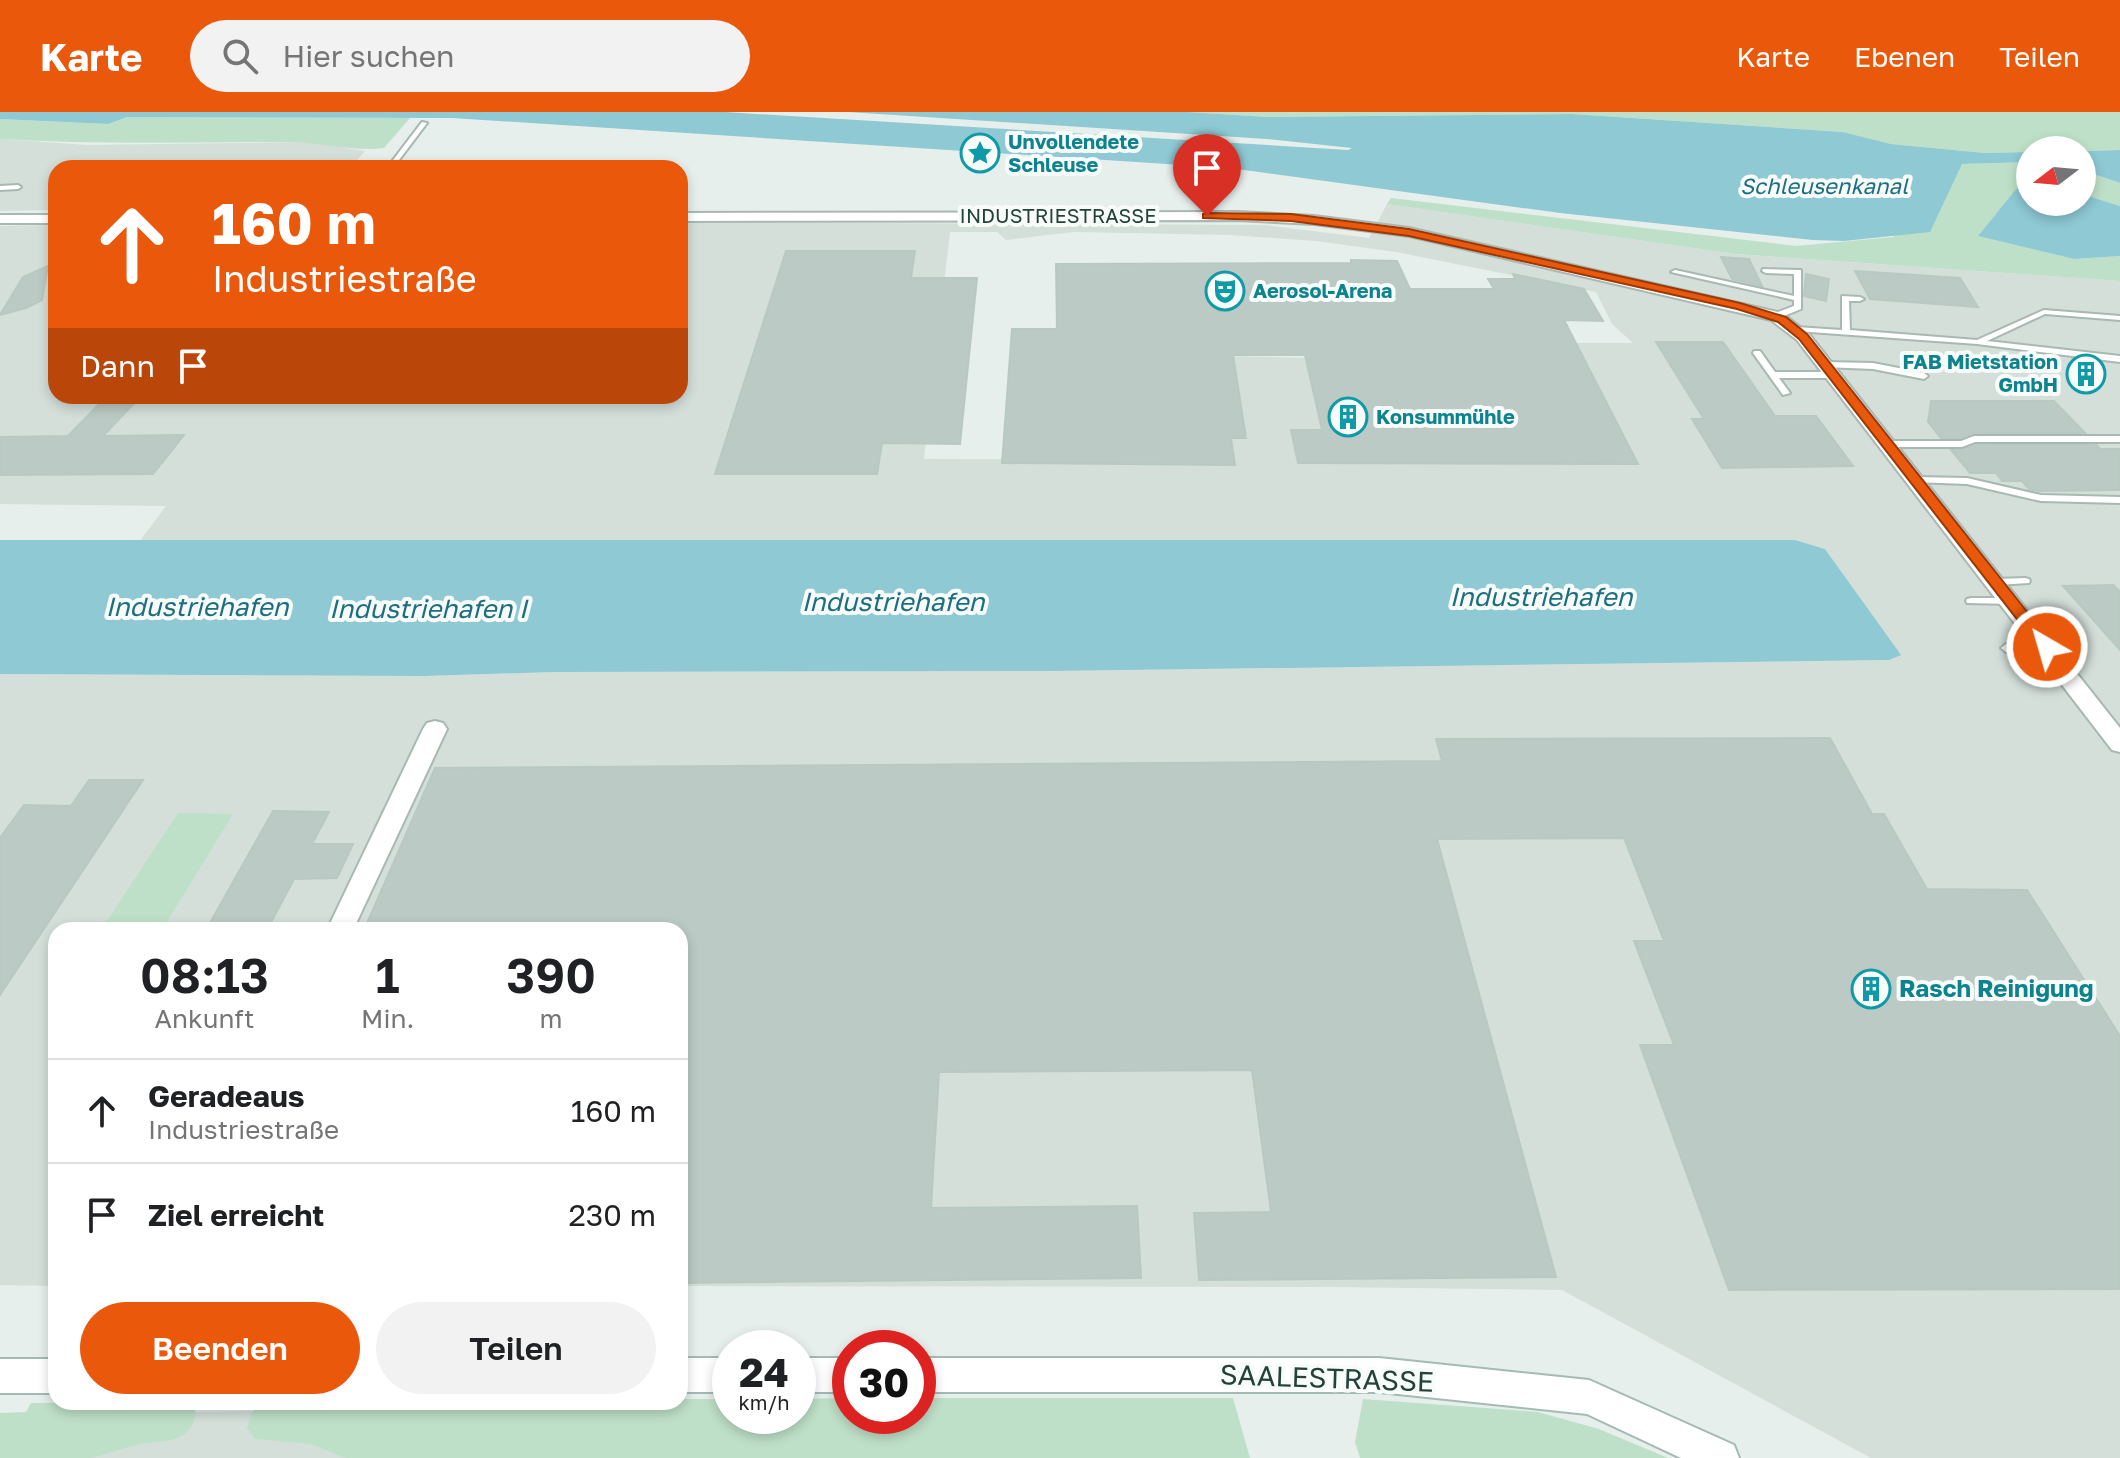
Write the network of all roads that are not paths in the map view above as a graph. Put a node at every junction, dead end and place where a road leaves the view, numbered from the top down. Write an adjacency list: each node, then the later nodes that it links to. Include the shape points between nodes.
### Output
1 (424, 123): 2 (lane)
2 (396, 160)
3 (18, 187): 4 (lane)
4 (0, 188)
5 (688, 217): 12 (street, INDUSTRIESTRASSE, via 1237,216 1325,221 1426,235)
6 (0, 219): 7 (street)
7 (48, 219)
8 (1766, 271): 10 (lane, via 1798,272)
9 (1675, 272): 10 (lane)
10 (1798, 299): 12 (lane, via 1798,307)
11 (1860, 299): 14 (lane, via 1845,298)
12 (1776, 316): 15 (street, INDUSTRIESTRASSE)
13 (2120, 318): 16 (lane, via 2044,312)
14 (1846, 332): 15 (lane); 16 (lane)
15 (1799, 333): 19 (street, INDUSTRIESTRASSE)
16 (1977, 342): 18 (lane)
17 (1757, 353): 20 (lane)
18 (2120, 359)
19 (1830, 370): 20 (lane); 21 (lane, via 1884,368); 24 (street, INDUSTRIESTRASSE)
20 (1773, 375): 22 (lane)
21 (1924, 376)
22 (1786, 393)
23 (2120, 439): 24 (lane)
24 (1888, 444): 25 (street, INDUSTRIESTRASSE)
25 (1916, 480): 26 (lane, via 1967,481 2041,498); 28 (street, INDUSTRIESTRASSE)
26 (2120, 500)
27 (2025, 581): 28 (lane)
28 (1996, 582): 30 (street, INDUSTRIESTRASSE)
29 (1971, 601): 30 (lane)
30 (2011, 601): 31 (street, INDUSTRIESTRASSE)
31 (2047, 647): 32 (lane); 34 (street, INDUSTRIESTRASSE)
32 (2006, 648)
33 (435, 729): 35 (street)
34 (2116, 732)
35 (344, 922)
36 (688, 1375): 37 (street)
37 (712, 1375)
38 (936, 1375): 41 (street, SAALESTRASSE, via 1379,1375 1589,1397)
39 (0, 1376): 40 (street)
40 (48, 1376)
41 (1721, 1458)

